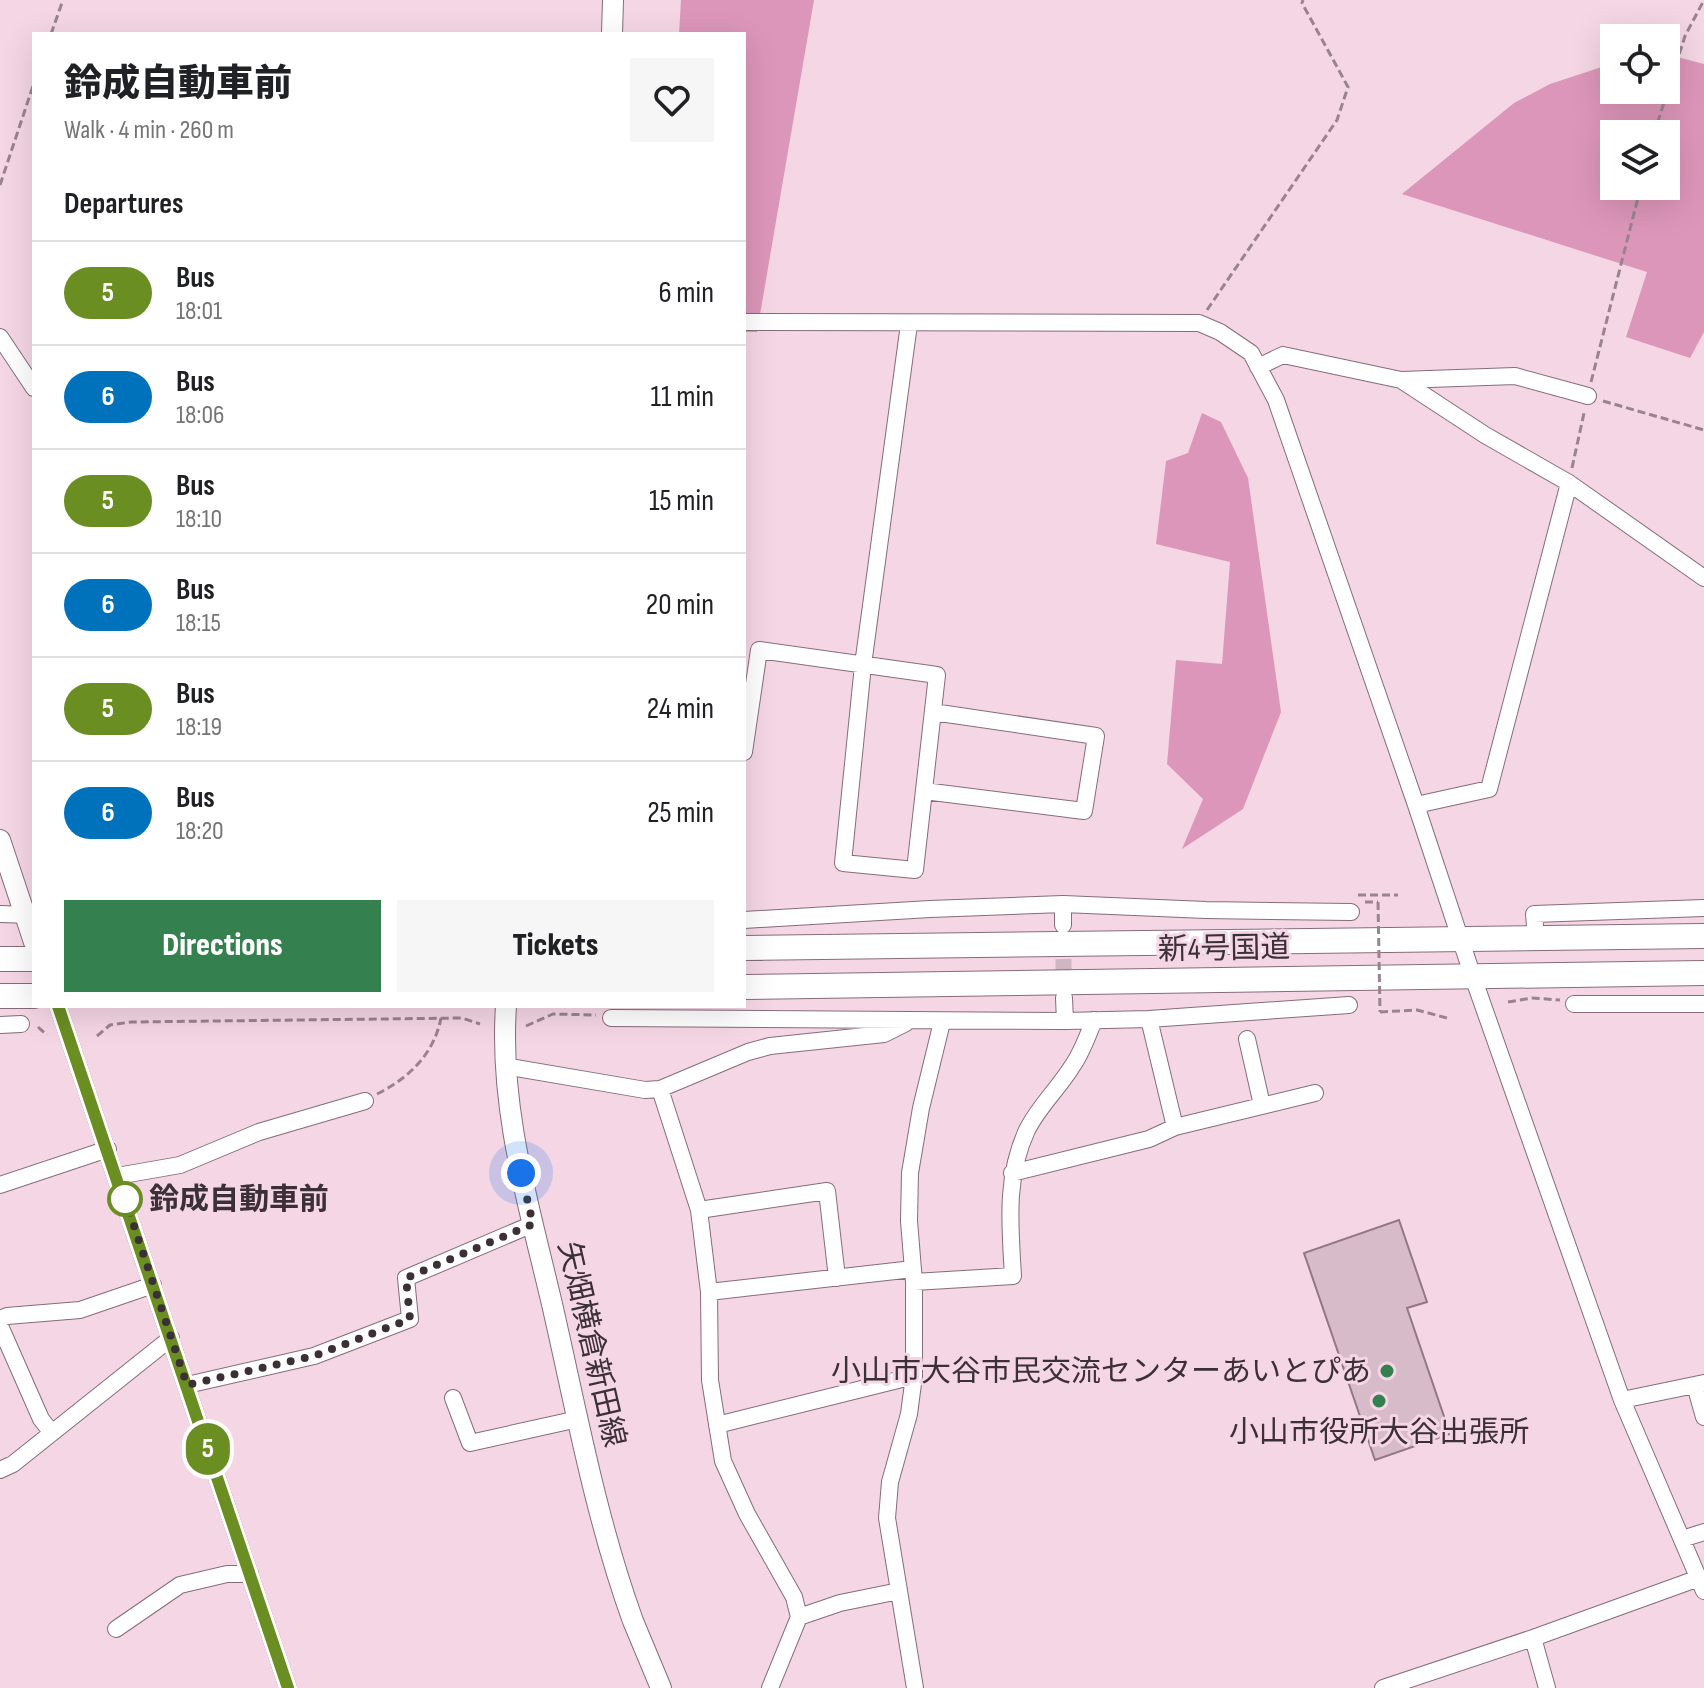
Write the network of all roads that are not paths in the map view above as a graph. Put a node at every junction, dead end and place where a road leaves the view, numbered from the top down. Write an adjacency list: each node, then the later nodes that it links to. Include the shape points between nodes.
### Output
1 (613, 0): 2 (main road)
2 (612, 32)
3 (746, 322): 4 (street)
4 (909, 324): 6 (street, via 1199,323 1251,353); 12 (street)
5 (0, 337): 8 (street)
6 (1258, 367): 7 (street, via 1283,355); 16 (street, via 1276,400)
7 (1401, 380): 9 (street, via 1515,376); 10 (street)
8 (32, 385)
9 (1588, 396)
10 (1569, 483): 11 (street); 16 (street, via 1489,789)
11 (1704, 578)
12 (863, 665): 13 (street, via 937,675); 14 (street, via 759,650); 15 (street, via 843,863 915,870)
13 (933, 712): 15 (street); 15 (street, via 1096,736 1084,811)
14 (746, 738)
15 (924, 791)
16 (1416, 805): 26 (street)
17 (0, 840): 22 (main road)
18 (1354, 903): 19 (street, via 1206,910)
19 (1063, 904): 23 (street); 24 (street)
20 (1704, 908): 27 (street, via 1534,914)
21 (0, 914): 22 (street)
22 (29, 914)
23 (746, 920)
24 (1063, 925)
25 (1704, 936): 27 (highway, 新4号国道)
26 (1459, 937): 27 (highway, 新4号国道); 28 (highway, 新4号国道); 32 (street)
27 (1536, 938)
28 (746, 948)
29 (0, 959): 30 (highway)
30 (32, 959)
31 (1704, 973): 32 (highway, 新4号国道)
32 (1473, 977): 33 (highway, 新4号国道); 74 (street)
33 (746, 987)
34 (0, 996): 35 (highway)
35 (32, 996)
36 (1064, 998): 45 (street)
37 (1574, 1004): 38 (street)
38 (1704, 1004)
39 (1349, 1005): 43 (street)
40 (59, 1008): 57 (street)
41 (506, 1008): 51 (main road, 矢畑横倉新田線)
42 (611, 1018): 46 (street)
43 (1149, 1019): 44 (street); 56 (street)
44 (1094, 1020): 45 (street); 58 (street, via 1074,1065 1027,1130)
45 (1065, 1021): 47 (street)
46 (909, 1022): 47 (street); 52 (street, via 884,1034 770,1046)
47 (942, 1022): 63 (street, via 910,1173)
48 (21, 1024): 49 (street)
49 (0, 1025)
50 (1247, 1039): 55 (street)
51 (505, 1066): 52 (street); 62 (main road, 矢畑横倉新田線, via 510,1118)
52 (660, 1089): 61 (street)
53 (1315, 1093): 55 (street)
54 (365, 1101): 59 (street, via 259,1132 180,1165)
55 (1262, 1105): 56 (street)
56 (1175, 1127): 58 (street, via 1149,1139)
57 (108, 1149): 59 (street); 60 (street)
58 (1012, 1173): 63 (street, via 1013,1276)
59 (117, 1176): 65 (street)
60 (0, 1185)
61 (699, 1210): 64 (street, via 827,1191); 66 (street)
62 (533, 1224): 72 (street, via 406,1278 410,1319 314,1356); 76 (main road, 矢畑横倉新田線)
63 (914, 1276): 64 (street); 70 (street)
64 (837, 1278): 66 (street)
65 (153, 1285): 67 (street, via 80,1310); 69 (street)
66 (709, 1292): 77 (street, via 710,1380)
67 (0, 1319)
68 (0, 1326): 78 (street)
69 (171, 1338): 72 (street); 78 (street)
70 (914, 1376): 77 (street); 84 (street, via 887,1518)
71 (1700, 1384): 74 (street); 75 (street)
72 (187, 1385): 82 (street)
73 (453, 1398): 76 (street, via 470,1443)
74 (1622, 1400): 81 (street)
75 (1704, 1417)
76 (578, 1419): 89 (main road, 矢畑横倉新田線, via 633,1620)
77 (717, 1425): 85 (street, via 723,1461 794,1597)
78 (52, 1433): 79 (street)
79 (0, 1470)
80 (1704, 1532): 81 (street)
81 (1682, 1539): 83 (street)
82 (250, 1574): 86 (street, via 180,1585); 88 (street)
83 (1702, 1584): 87 (street)
84 (899, 1591): 85 (street); 91 (street)
85 (799, 1617): 90 (street)
86 (116, 1629)
87 (1533, 1638): 92 (street); 93 (street)
88 (288, 1688)
89 (661, 1688)
90 (770, 1688)
91 (915, 1688)
92 (1383, 1688)
93 (1547, 1688)

